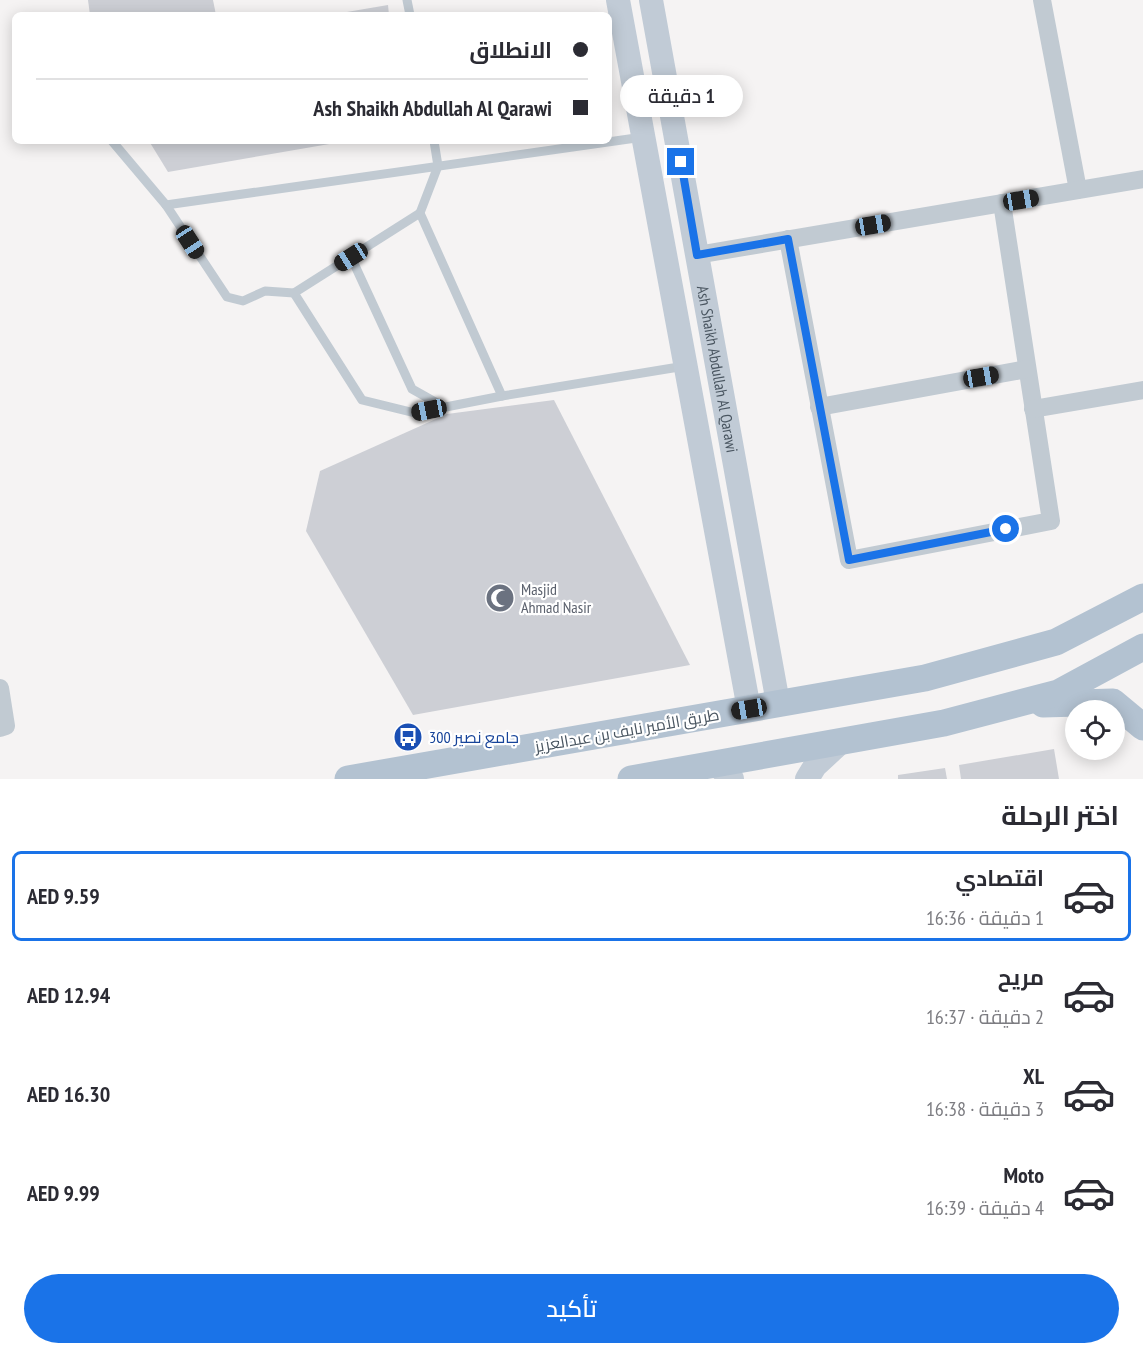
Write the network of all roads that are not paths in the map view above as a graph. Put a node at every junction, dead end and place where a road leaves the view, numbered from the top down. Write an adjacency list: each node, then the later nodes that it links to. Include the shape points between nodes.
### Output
1 (618, 0): 4 (street)
2 (651, 0): 16 (street, Ash Shaikh Abdullah Al Qarawi)
3 (1041, 0): 11 (street)
4 (643, 137): 5 (lane); 19 (street)
5 (612, 141)
6 (114, 144): 13 (lane)
7 (434, 144): 9 (lane)
8 (594, 144): 9 (lane)
9 (438, 166): 13 (lane); 14 (lane)
10 (1143, 179): 11 (street)
11 (1078, 190): 12 (street)
12 (1002, 203): 15 (street); 20 (street)
13 (165, 205): 18 (lane, via 227,297 243,301 265,291)
14 (420, 213): 17 (lane); 22 (lane)
15 (788, 239): 16 (street); 24 (street)
16 (697, 255): 29 (street, Ash Shaikh Abdullah Al Qarawi)
17 (351, 257): 18 (lane); 23 (lane, via 412,390)
18 (294, 293): 23 (lane, via 362,400 415,413)
19 (685, 366): 22 (lane); 31 (street)
20 (1027, 369): 24 (street); 25 (street)
21 (1143, 390): 25 (street)
22 (502, 396): 23 (lane)
23 (444, 407)
24 (819, 407): 25 (street, via 849,560 1051,521)
25 (1033, 409)
26 (1143, 597): 29 (main road, طريق الأمير نايف بن عبدالعزيز, via 1056,642 924,678)
27 (1143, 647): 30 (main road, via 1058,693)
28 (0, 688): 33 (street, via 6,726)
29 (778, 703): 31 (main road, طريق الأمير نايف بن عبدالعزيز)
30 (1011, 705): 32 (main road, via 1113,702); 34 (main road, via 944,723)
31 (749, 709): 36 (main road, طريق الأمير نايف بن عبدالعزيز)
32 (1143, 727)
33 (0, 728)
34 (842, 741): 35 (main road); 38 (street)
35 (724, 771): 37 (main road)
36 (348, 779)
37 (631, 779)
38 (807, 779)

